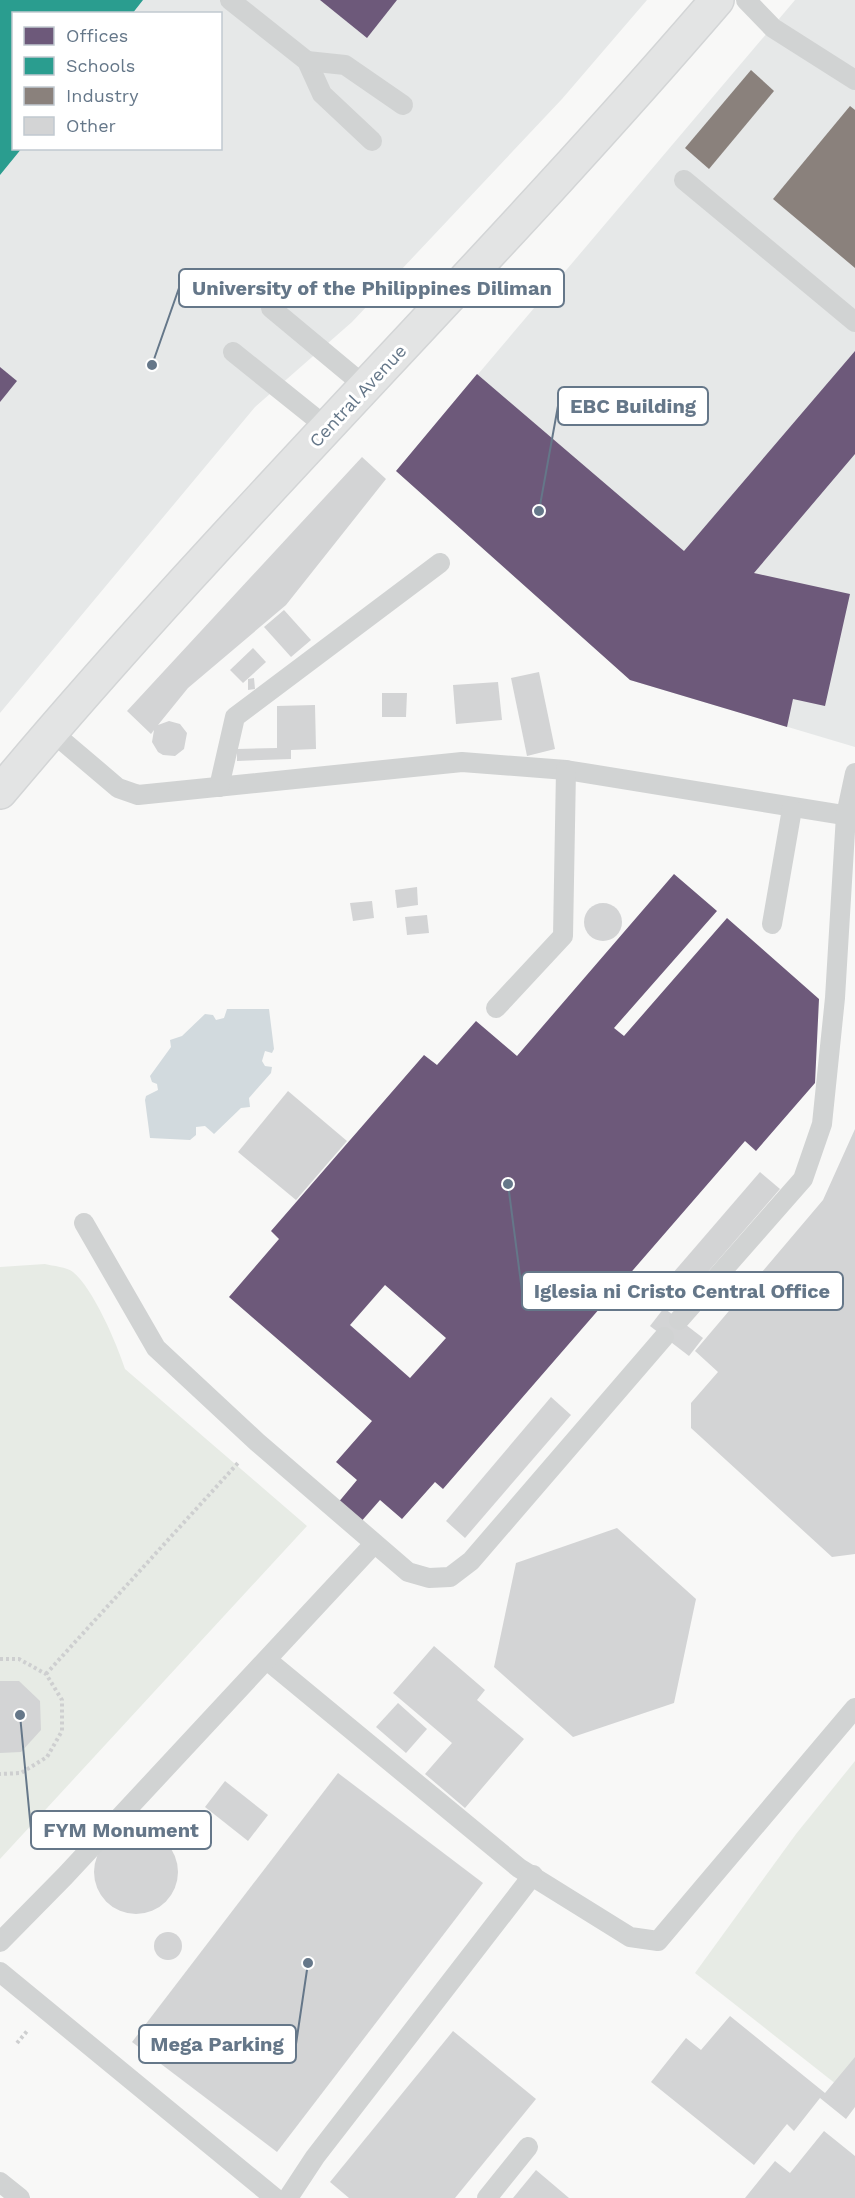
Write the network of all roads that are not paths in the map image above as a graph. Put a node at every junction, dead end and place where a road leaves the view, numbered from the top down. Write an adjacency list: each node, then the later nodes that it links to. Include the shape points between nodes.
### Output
1 (230, 0): 4 (lane)
2 (717, 0): 12 (main road, Central Avenue, via 611,123)
3 (746, 0): 5 (lane, via 773,28)
4 (307, 61): 6 (lane, via 345,65); 7 (lane, via 322,94)
5 (855, 80)
6 (403, 105)
7 (372, 141)
8 (684, 180): 10 (lane)
9 (271, 308): 12 (lane)
10 (855, 322)
11 (233, 352): 13 (lane)
12 (366, 387): 13 (main road, Central Avenue)
13 (328, 429): 15 (main road, Central Avenue)
14 (440, 563): 18 (lane, via 235,717)
15 (51, 731): 18 (lane, via 118,788 138,795); 19 (main road, Central Avenue)
16 (566, 770): 18 (lane, via 462,762); 20 (lane); 23 (lane, via 563,936)
17 (855, 772): 21 (lane)
18 (219, 787)
19 (0, 792)
20 (792, 809): 21 (lane); 22 (lane)
21 (850, 816): 25 (lane, via 822,1124 803,1179)
22 (772, 924)
23 (496, 1008)
24 (84, 1223): 27 (lane, via 156,1348)
25 (679, 1320)
26 (664, 1337): 27 (lane, via 471,1561 450,1577 429,1578 408,1572)
27 (375, 1544): 28 (lane)
28 (267, 1660): 30 (lane, via 519,1868); 31 (lane)
29 (855, 1708): 30 (lane, via 658,1941 630,1937)
30 (533, 1875): 37 (lane, via 315,2157)
31 (0, 1942)
32 (0, 1972): 36 (lane)
33 (528, 2147): 38 (lane)
34 (0, 2182): 35 (lane)
35 (20, 2198)
36 (275, 2198)
37 (288, 2198)
38 (486, 2198)

